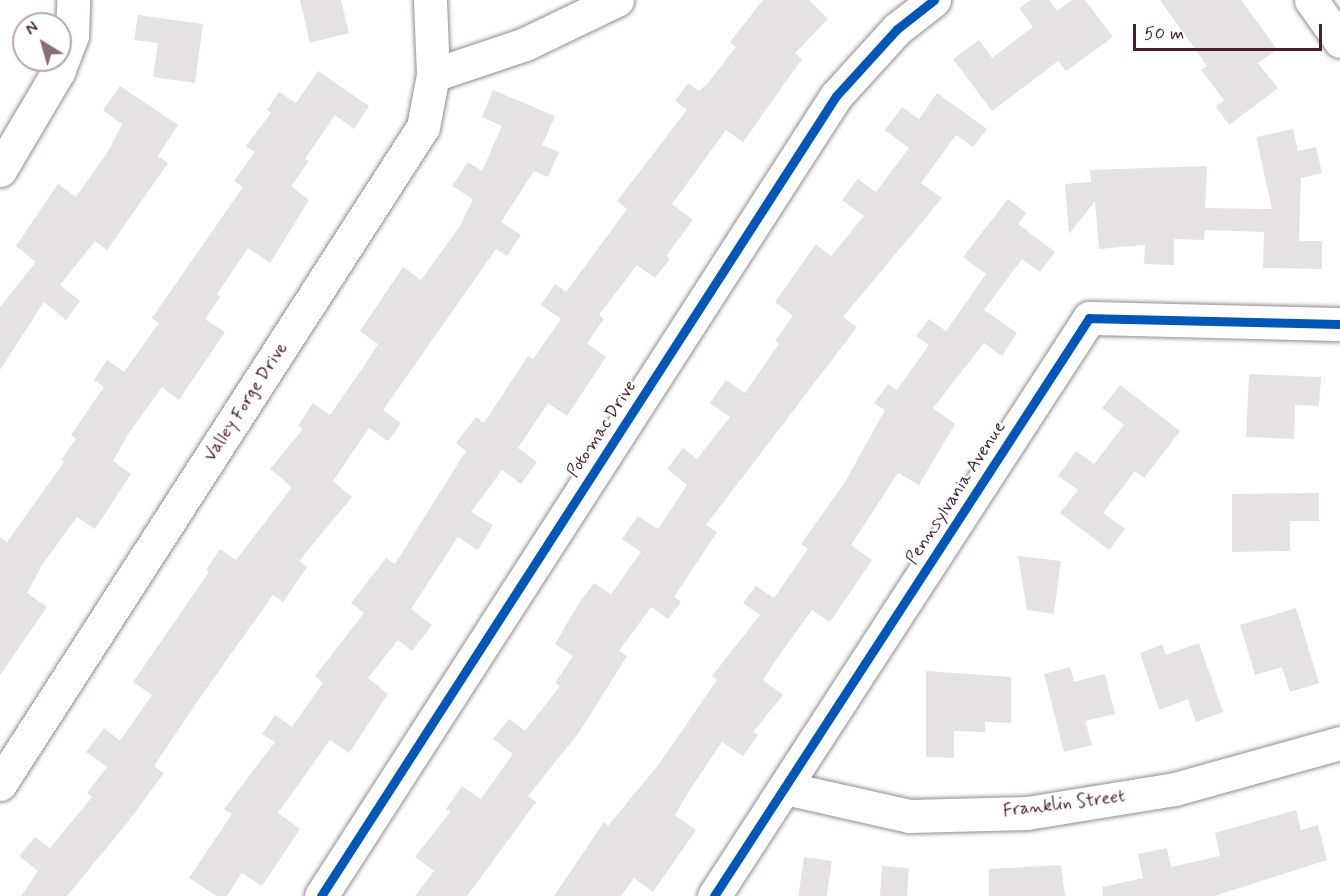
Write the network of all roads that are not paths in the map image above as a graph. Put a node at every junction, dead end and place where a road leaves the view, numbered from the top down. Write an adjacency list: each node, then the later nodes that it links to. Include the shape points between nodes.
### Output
1 (73, 0): 8 (street, via 72,36 58,72)
2 (430, 0): 7 (street, Valley Forge Drive)
3 (617, 0): 7 (street, via 525,44)
4 (934, 0): 13 (street, Potomac Drive, via 897,29 836,96)
5 (1311, 0): 6 (street)
6 (1340, 41)
7 (433, 75): 11 (street, Valley Forge Drive, via 423,127)
8 (0, 170)
9 (1340, 324): 12 (street, Pennsylvania Avenue, via 1089,318)
10 (1340, 743): 12 (street, Franklin Street, via 1175,789 1027,813 909,816)
11 (0, 784)
12 (785, 788): 14 (street, Pennsylvania Avenue)
13 (321, 896)
14 (714, 896)

